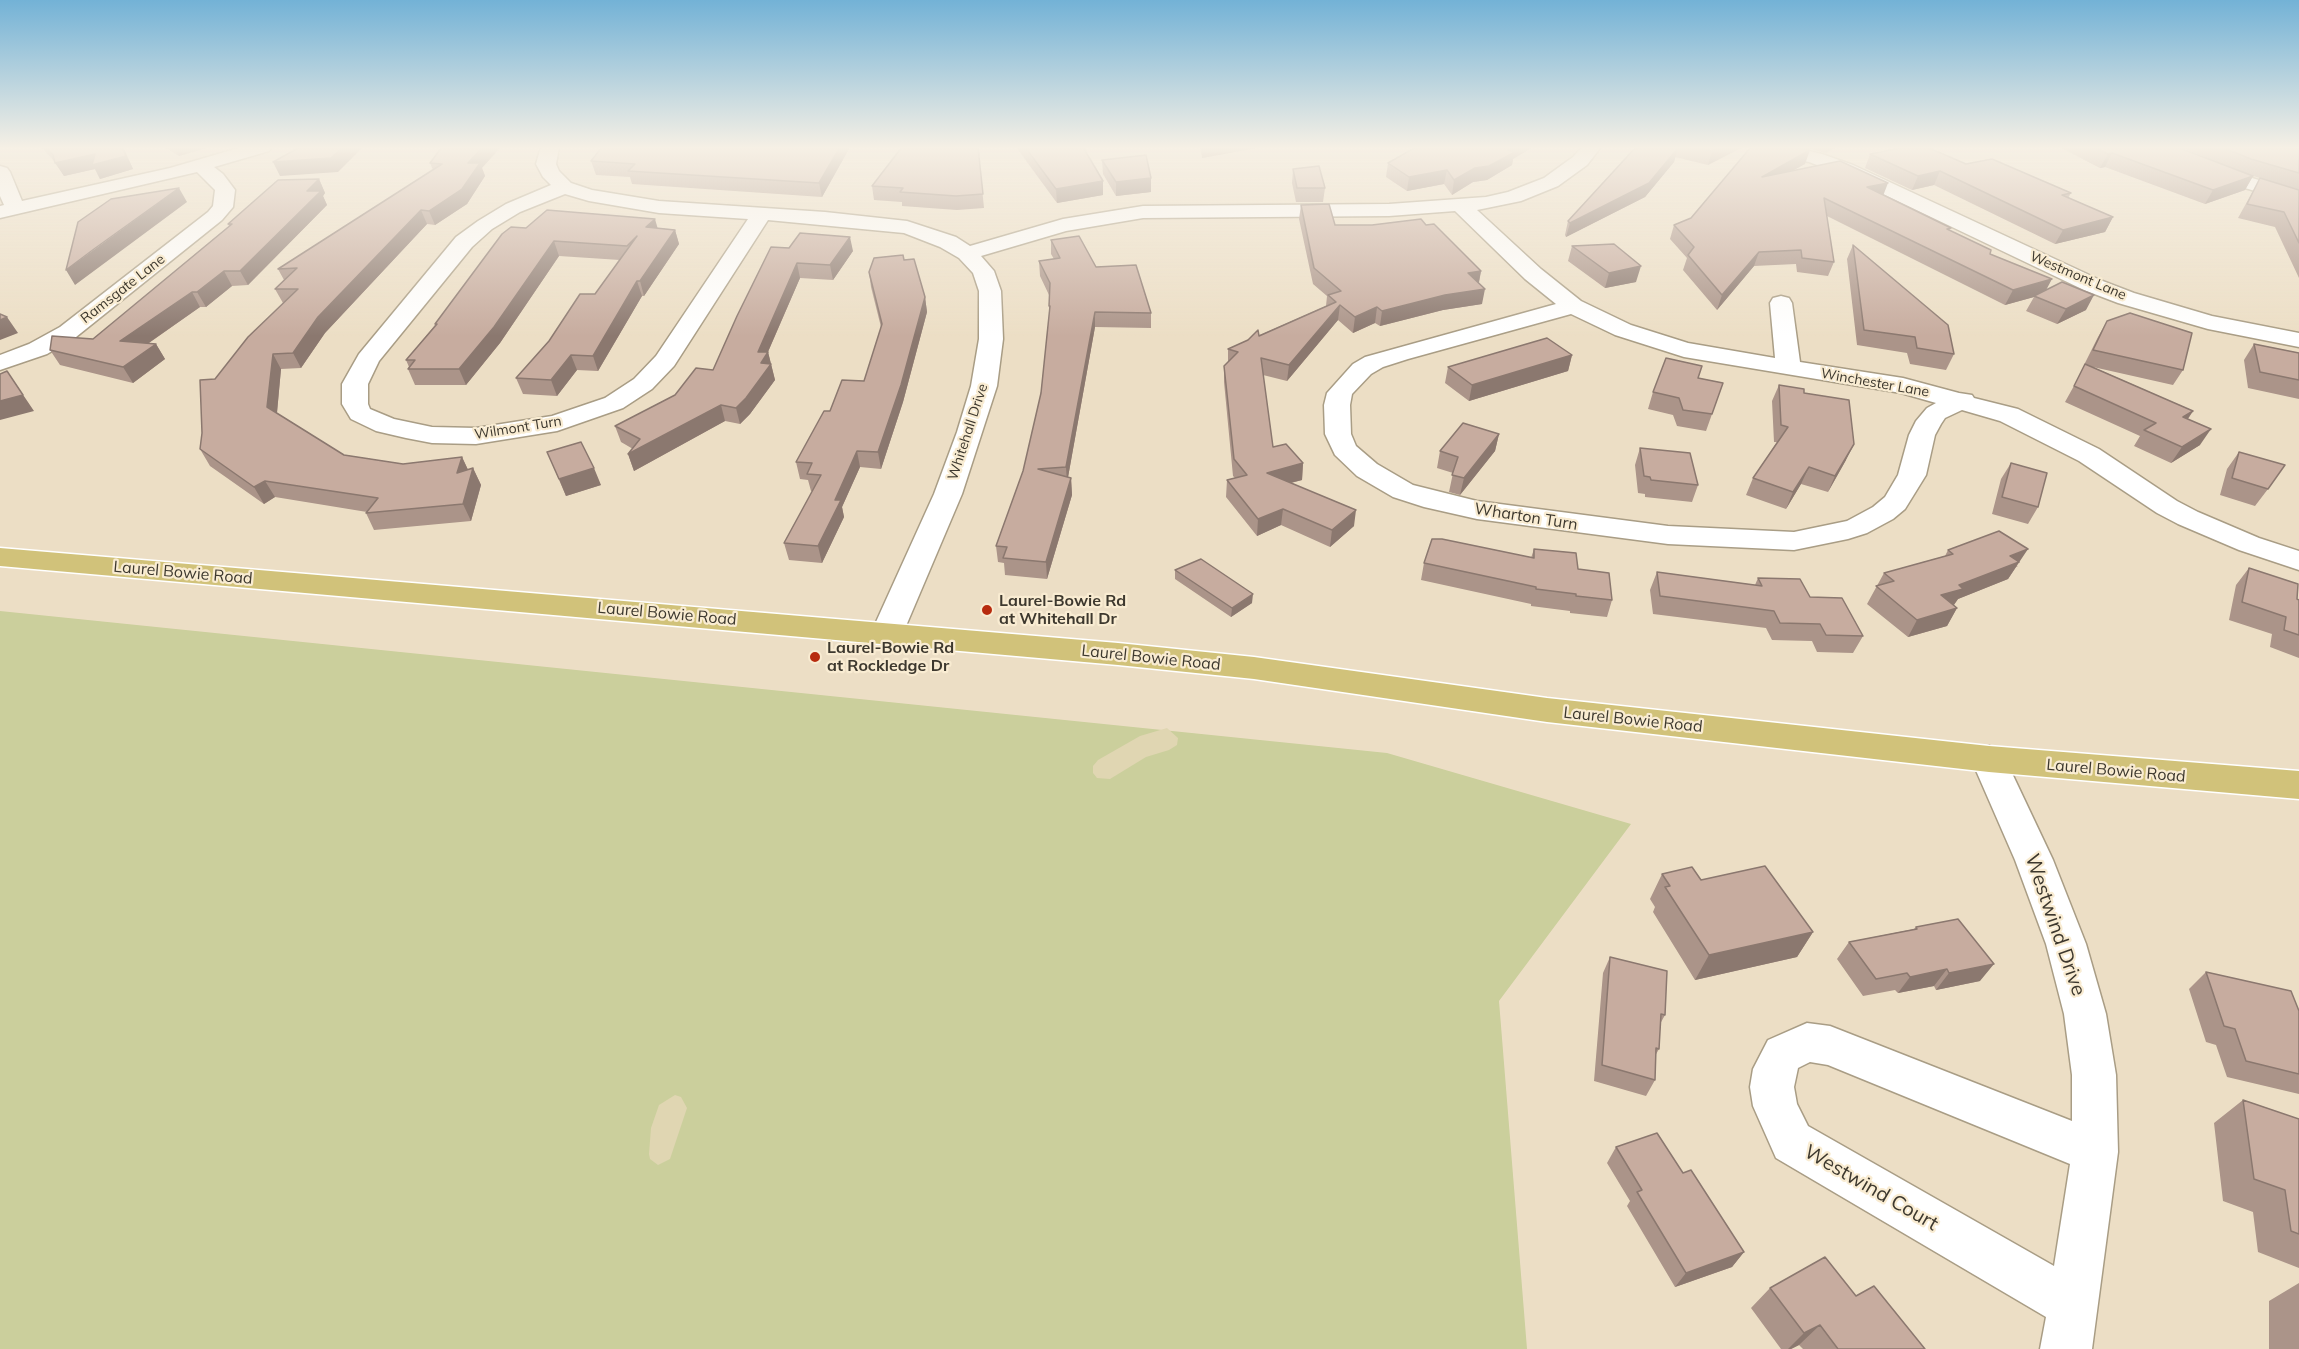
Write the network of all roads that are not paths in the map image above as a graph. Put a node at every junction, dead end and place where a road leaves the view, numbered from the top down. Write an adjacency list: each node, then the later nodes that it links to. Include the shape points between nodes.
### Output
1 (220, 210): 12 (street, Ramsgate Lane, via 68,332 38,349)
2 (510, 210): 7 (street, Wilmont Turn, via 464,242 368,358 356,384 355,404 360,414 406,430 466,436 557,423 614,403 643,384 665,361)
3 (722, 210): 7 (street, Whitehall Drive)
4 (1183, 210): 8 (street, via 1063,225)
5 (1465, 210): 10 (street, Winchester Lane)
6 (1932, 210): 11 (street, Westmont Lane, via 2126,298 2208,322)
7 (762, 213): 8 (street, Whitehall Drive, via 907,227)
8 (967, 253): 17 (street, Whitehall Drive, via 983,271 990,291 991,339 984,386 948,494)
9 (1782, 303): 13 (street)
10 (1573, 306): 13 (street, Winchester Lane, via 1653,341); 14 (street, Wharton Turn, via 1426,345 1368,366 1347,384 1337,405 1338,434 1344,449 1367,470 1403,491 1477,510 1668,535 1794,541 1857,527 1895,503 1912,475 1929,421 1936,413)
11 (2299, 340)
12 (0, 363)
13 (1789, 369): 14 (street, Winchester Lane, via 1903,386)
14 (1963, 400): 16 (street, Winchester Lane, via 2009,415 2060,439 2188,518)
15 (0, 557): 17 (main road, Laurel Bowie Road)
16 (2299, 561)
17 (887, 633): 18 (main road, Laurel Bowie Road, via 1254,668 1548,710)
18 (1989, 759): 19 (main road, Laurel Bowie Road); 20 (street, Westwind Drive, via 2026,840 2066,944 2085,1014 2094,1075)
19 (2299, 785)
20 (2095, 1152): 21 (street, Westwind Drive); 21 (street, Westwind Court, via 1830,1046 1807,1042 1783,1054 1775,1069 1775,1106 1792,1142)
21 (2069, 1326)

